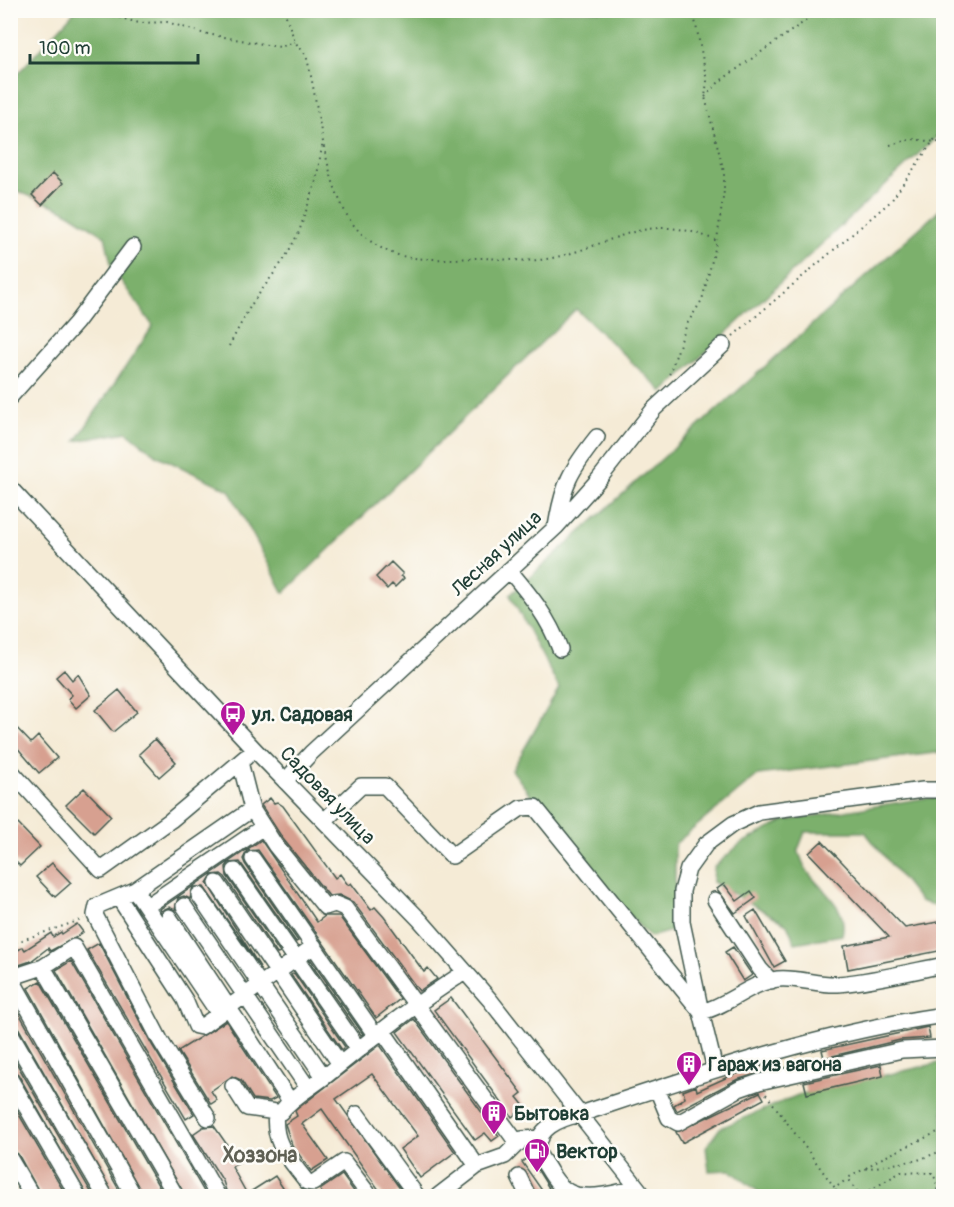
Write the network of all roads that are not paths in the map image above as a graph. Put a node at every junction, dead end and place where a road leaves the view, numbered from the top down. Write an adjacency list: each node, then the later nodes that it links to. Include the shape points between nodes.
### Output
1 (133, 247): 3 (street, via 76,323)
2 (723, 345): 6 (street, Лесная улица, via 663,400)
3 (10, 397)
4 (597, 437): 6 (street, via 562,490)
5 (10, 488): 9 (street, Садовая улица)
6 (556, 527): 7 (street, Лесная улица)
7 (509, 570): 8 (street, via 547,619); 12 (street, Лесная улица)
8 (560, 649)
9 (255, 750): 10 (street); 12 (street, Садовая улица)
10 (240, 762): 11 (street, via 171,820 101,870); 14 (street)
11 (10, 770)
12 (285, 781): 15 (street, Садовая улица)
13 (944, 790): 40 (street, via 759,812 733,824 706,844 688,869 682,891 682,922)
14 (252, 809): 16 (street); 21 (street)
15 (324, 820): 33 (street, Садовая улица); 40 (street, via 361,786 385,786 452,856 521,808 536,807)
16 (263, 826): 17 (street); 25 (street)
17 (275, 845): 18 (street); 38 (street, via 325,907 335,904 345,908)
18 (253, 859): 19 (street); 28 (street)
19 (235, 871): 20 (street); 29 (street)
20 (217, 883): 22 (street); 32 (street)
21 (135, 890): 23 (street); 25 (street)
22 (200, 895): 26 (street); 36 (street)
23 (119, 898): 39 (street, via 185,1000 196,1026 201,1027); 57 (street, via 97,906 95,915 160,1040)
24 (715, 900): 35 (street)
25 (147, 906): 27 (street)
26 (184, 906): 27 (street); 37 (street)
27 (164, 920): 39 (street)
28 (314, 946): 29 (street); 43 (street)
29 (295, 959): 32 (street); 45 (street)
30 (944, 965): 35 (street, via 841,984)
31 (43, 967): 34 (street); 68 (street); 69 (street, via 74,947)
32 (278, 971): 36 (street); 46 (street)
33 (465, 972): 38 (street); 56 (street, Садовая улица)
34 (11, 978): 67 (street)
35 (771, 981): 40 (street)
36 (261, 984): 37 (street); 48 (street)
37 (245, 995): 39 (street); 51 (street)
38 (414, 1004): 43 (street); 59 (street)
39 (224, 1010): 53 (street)
40 (701, 1012): 47 (street)
41 (944, 1015): 47 (street, via 859,1030)
42 (10, 1032): 66 (street)
43 (379, 1033): 45 (street); 61 (street)
44 (944, 1048): 52 (street, via 902,1050 759,1082 678,1123 669,1118)
45 (359, 1050): 46 (street)
46 (340, 1064): 48 (street)
47 (715, 1069): 52 (street)
48 (324, 1077): 51 (street)
49 (10, 1078): 65 (street)
50 (233, 1086): 54 (street, via 247,1108)
51 (308, 1088): 53 (street)
52 (657, 1089): 56 (street)
53 (290, 1101): 54 (street, via 281,1112)
54 (276, 1112): 70 (street, via 278,1143 307,1182 313,1183 344,1162)
55 (357, 1114): 71 (street)
56 (578, 1116): 58 (street, via 562,1118 549,1126); 63 (street, Садовая улица)
57 (208, 1118)
58 (541, 1138): 59 (street, via 522,1139); 63 (street, via 538,1152 558,1186 577,1195)
59 (518, 1144): 61 (street, via 505,1156)
60 (10, 1159): 64 (street)
61 (477, 1166): 72 (street)
62 (519, 1178): 73 (street)
63 (641, 1192)
64 (32, 1197)
65 (78, 1197)
66 (105, 1197)
67 (134, 1197)
68 (176, 1197)
69 (218, 1197)
70 (370, 1197)
71 (417, 1197)
72 (438, 1197)
73 (528, 1197)

